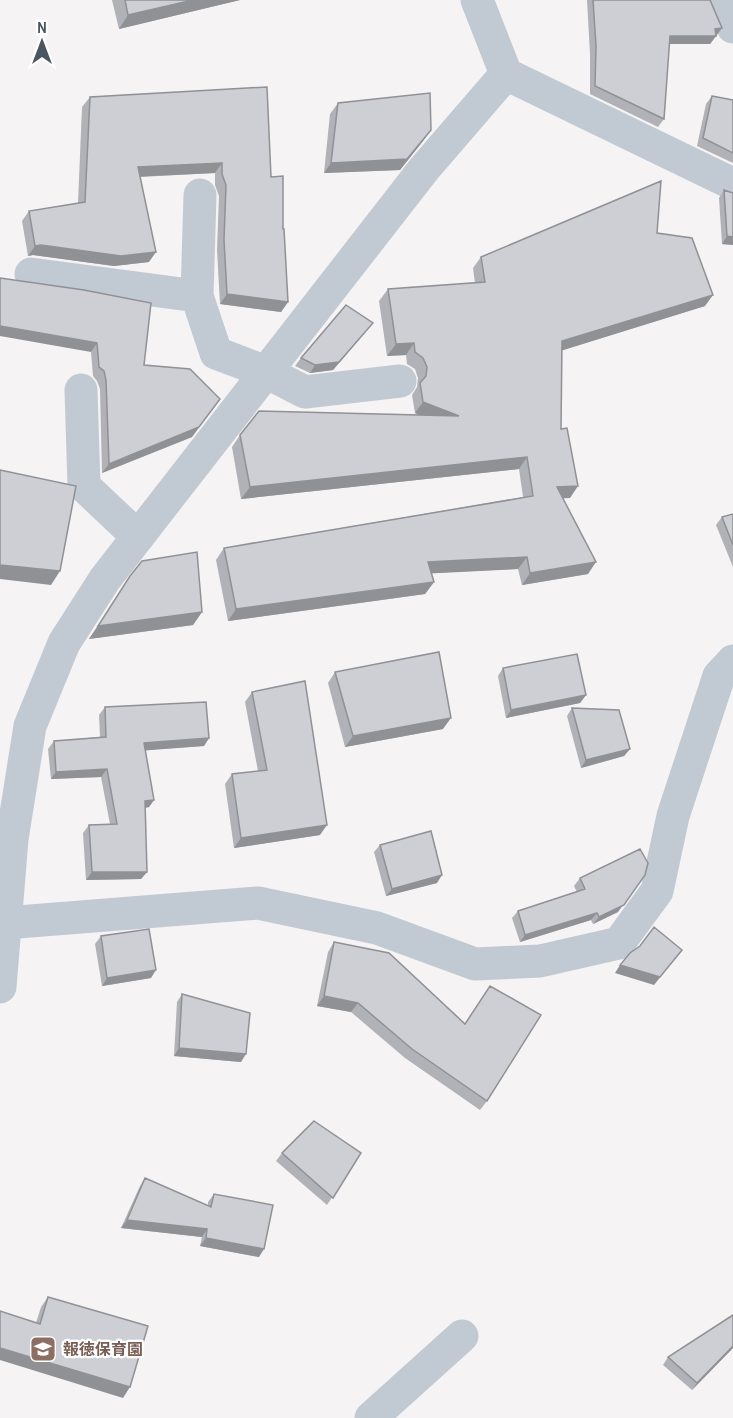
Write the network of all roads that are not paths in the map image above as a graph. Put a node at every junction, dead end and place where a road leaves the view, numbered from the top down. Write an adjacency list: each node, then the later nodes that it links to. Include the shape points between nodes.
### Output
1 (477, 0): 4 (street)
2 (722, 0): 3 (street)
3 (733, 27)
4 (506, 74): 5 (street); 9 (street, via 424,168)
5 (733, 184)
6 (200, 195): 8 (street)
7 (31, 274): 8 (street)
8 (197, 296): 9 (street, via 216,353)
9 (266, 372): 10 (street, via 305,392); 12 (street)
10 (400, 381)
11 (81, 390): 12 (street, via 84,486)
12 (138, 537): 14 (street, via 105,579 64,643 30,726 12,839)
13 (733, 661): 14 (street, via 719,676 673,816 657,891 619,943 540,961 475,964 377,928 258,903)
14 (5, 923): 15 (street)
15 (0, 987)
16 (462, 1336): 17 (street)
17 (372, 1418)

